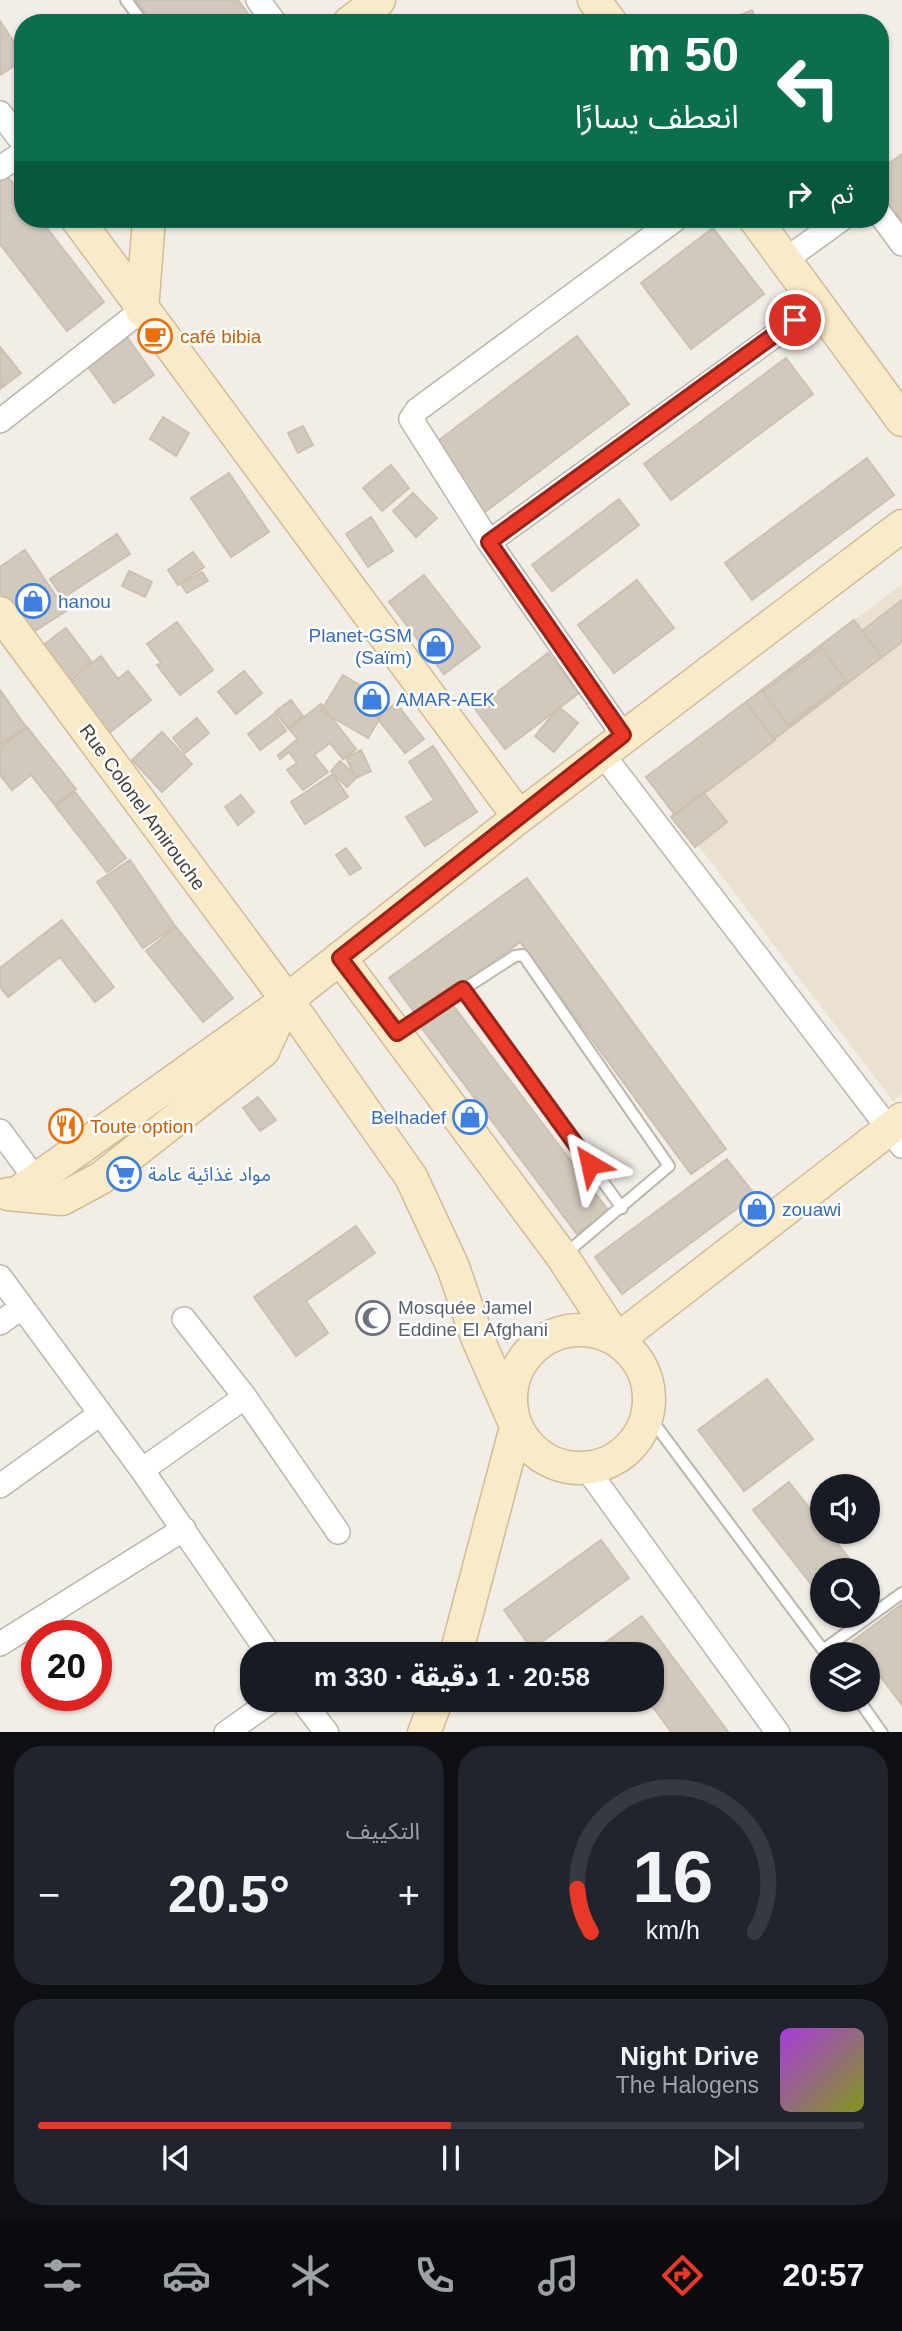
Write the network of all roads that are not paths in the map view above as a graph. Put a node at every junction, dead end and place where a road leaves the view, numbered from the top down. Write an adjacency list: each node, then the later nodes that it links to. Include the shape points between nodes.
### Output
1 (379, 0): 2 (street)
2 (361, 14)
3 (0, 113): 4 (street)
4 (14, 131)
5 (889, 226): 11 (street)
6 (83, 228): 14 (street)
7 (148, 228): 14 (street)
8 (664, 228): 18 (street, via 417,410 411,419)
9 (762, 228): 12 (street)
10 (829, 228): 12 (street)
11 (902, 244)
12 (785, 260): 13 (street)
13 (817, 304): 15 (street); 18 (street)
14 (142, 310): 16 (street); 21 (street)
15 (902, 420)
16 (0, 421)
17 (902, 526): 20 (street)
18 (489, 542): 20 (street)
19 (0, 613): 24 (street, Rue Colonel Amirouche)
20 (612, 744): 21 (street); 29 (street)
21 (519, 817): 22 (street)
22 (340, 958): 24 (street); 25 (street)
23 (463, 989): 25 (lane); 31 (lane); 31 (lane, via 523,955 669,1166)
24 (287, 1000): 26 (street, Rue Colonel Amirouche); 27 (street); 30 (street)
25 (397, 1033): 32 (street)
26 (321, 1049): 27 (street, via 293,1046); 41 (street, Rue Colonel Amirouche, via 411,1177 453,1267)
27 (263, 1051): 30 (street, via 101,1178 62,1199)
28 (0, 1131): 30 (street)
29 (897, 1131): 37 (street)
30 (18, 1190)
31 (622, 1208): 32 (lane)
32 (562, 1256): 37 (street)
33 (0, 1278): 34 (street)
34 (21, 1308): 36 (street); 39 (street)
35 (184, 1319): 38 (street)
36 (0, 1323)
37 (617, 1340): 40 (street, via 633,1354 644,1373 650,1394); 41 (street, via 594,1331 570,1331 548,1338 528,1352 515,1372 510,1395)
38 (245, 1397): 43 (street); 46 (street)
39 (100, 1414): 43 (street); 44 (street)
40 (648, 1415): 42 (street, via 626,1452 608,1464); 50 (lane)
41 (514, 1425): 42 (street, via 541,1457 563,1467); 49 (street)
42 (587, 1469): 60 (street)
43 (142, 1470): 45 (street)
44 (0, 1486)
45 (184, 1529): 48 (street); 52 (street)
46 (338, 1532)
47 (902, 1593): 51 (lane)
48 (261, 1642)
49 (459, 1642)
50 (817, 1642)
51 (837, 1642)
52 (0, 1644)
53 (255, 1712): 57 (street)
54 (311, 1712): 58 (street)
55 (432, 1712): 59 (street)
56 (868, 1712): 61 (lane)
57 (226, 1732)
58 (327, 1732)
59 (424, 1732)
60 (778, 1732)
61 (883, 1732)

